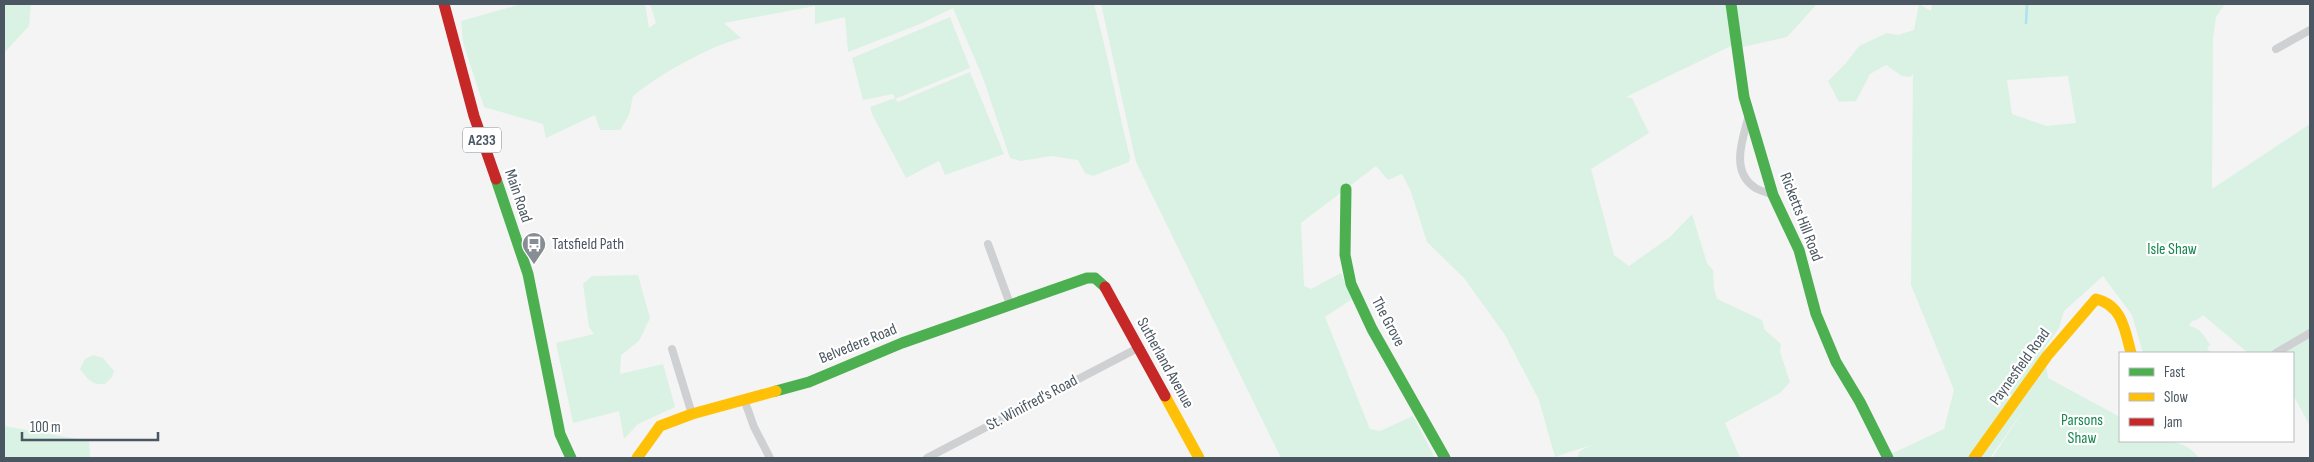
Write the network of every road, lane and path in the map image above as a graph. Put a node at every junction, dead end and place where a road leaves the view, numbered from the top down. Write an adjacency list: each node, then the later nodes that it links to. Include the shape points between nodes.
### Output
1 (444, 4): 18 (street, Main Road / A233, via 474,116 528,274 553,403 562,439)
2 (1731, 4): 5 (street, Ricketts Hill Road)
3 (2310, 30): 4 (street)
4 (2276, 49)
5 (1749, 113): 7 (street, Ricketts Hill Road); 7 (street, via 1739,153 1744,174 1754,187)
6 (1346, 189): 23 (street, The Grove, via 1345,255 1351,284)
7 (1773, 194): 24 (street, Ricketts Hill Road, via 1799,250 1816,314 1836,362)
8 (988, 244): 10 (street)
9 (1104, 284): 10 (street, Belvedere Road, via 1087,278); 12 (street, Sutherland Avenue)
10 (1010, 304): 16 (street, Belvedere Road, via 902,343 809,382)
11 (2310, 333): 15 (street)
12 (1138, 348): 21 (street, St. Winifred's Road); 22 (street, Sutherland Avenue)
13 (672, 349): 17 (street)
14 (2130, 352): 25 (street, Paynesfield Road, via 2115,307 2096,298 2048,355)
15 (2278, 352)
16 (744, 399): 17 (street, Belvedere Road); 20 (street)
17 (692, 414): 19 (street, Belvedere Road, via 660,426)
18 (571, 458)
19 (637, 458)
20 (770, 458)
21 (927, 458)
22 (1200, 458)
23 (1445, 458)
24 (1888, 458)
25 (1974, 458)

